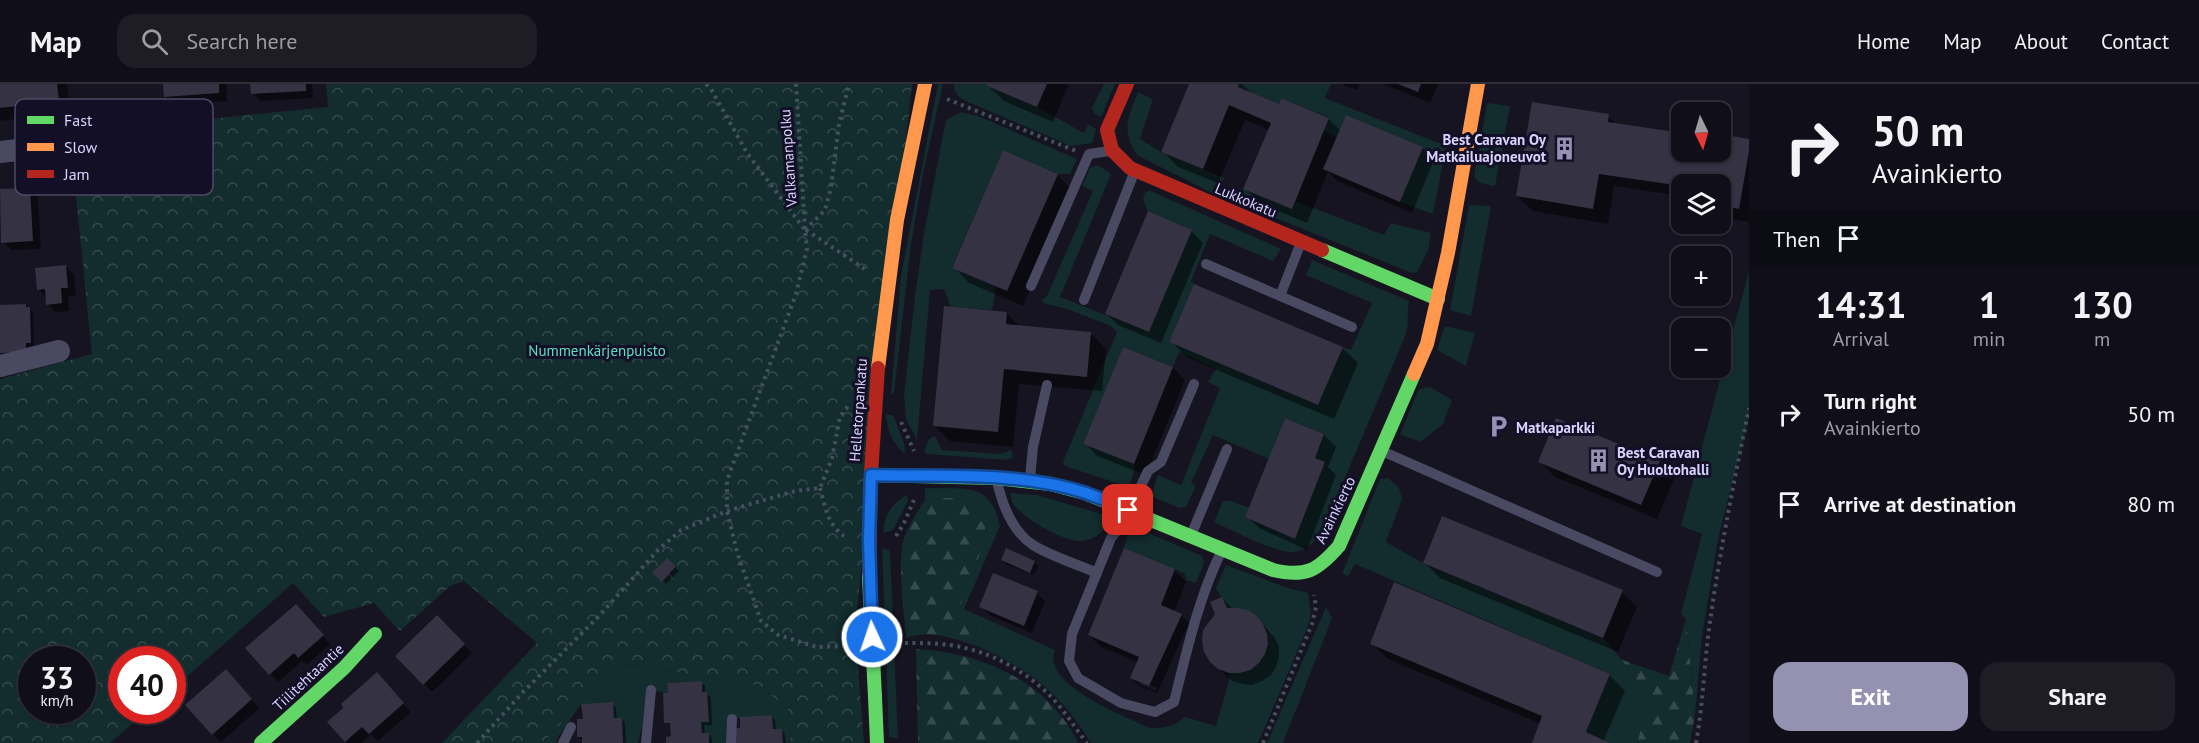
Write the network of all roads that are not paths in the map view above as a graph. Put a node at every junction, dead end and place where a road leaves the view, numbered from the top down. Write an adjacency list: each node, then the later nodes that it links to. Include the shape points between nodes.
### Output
1 (924, 84): 21 (street, Helletorpankatu, via 886,281)
2 (1127, 84): 5 (street, via 1107,130)
3 (1478, 84): 12 (street, Avainkierto)
4 (15, 150): 6 (street)
5 (1112, 150): 7 (street, Lukkokatu); 10 (lane, via 1089,154)
6 (0, 152)
7 (1136, 170): 8 (street, Lukkokatu); 13 (lane)
8 (1301, 242): 11 (lane); 12 (street, Lukkokatu)
9 (1206, 264): 11 (lane)
10 (1031, 286)
11 (1280, 296): 14 (lane)
12 (1438, 299): 20 (street, Avainkierto, via 1427,344)
13 (1084, 300)
14 (1352, 327)
15 (59, 351): 16 (street)
16 (0, 366)
17 (1194, 384): 24 (lane, via 1161,462 1148,471)
18 (1047, 385): 23 (lane)
19 (1227, 449): 25 (lane)
20 (1381, 451): 26 (street, Avainkierto, via 1339,546 1309,574 1288,574); 27 (lane)
21 (871, 475): 22 (street); 37 (street, Helletorpankatu, bridge, via 869,577)
22 (996, 478): 23 (street); 28 (lane, via 1011,521 1032,545)
23 (1029, 482): 24 (street, via 1085,493)
24 (1128, 510): 25 (street); 28 (lane)
25 (1191, 536): 26 (street)
26 (1223, 549): 28 (lane, via 1206,583 1174,702 1155,712 1121,703 1078,678 1070,662 1072,634)
27 (1657, 572)
28 (1097, 573)
29 (375, 634): 33 (street, Tiilitehtaantie, via 344,668)
30 (651, 690): 35 (lane)
31 (732, 719): 36 (lane)
32 (572, 727): 34 (lane)
33 (261, 743)
34 (563, 743)
35 (646, 743)
36 (732, 743)
37 (877, 743)

